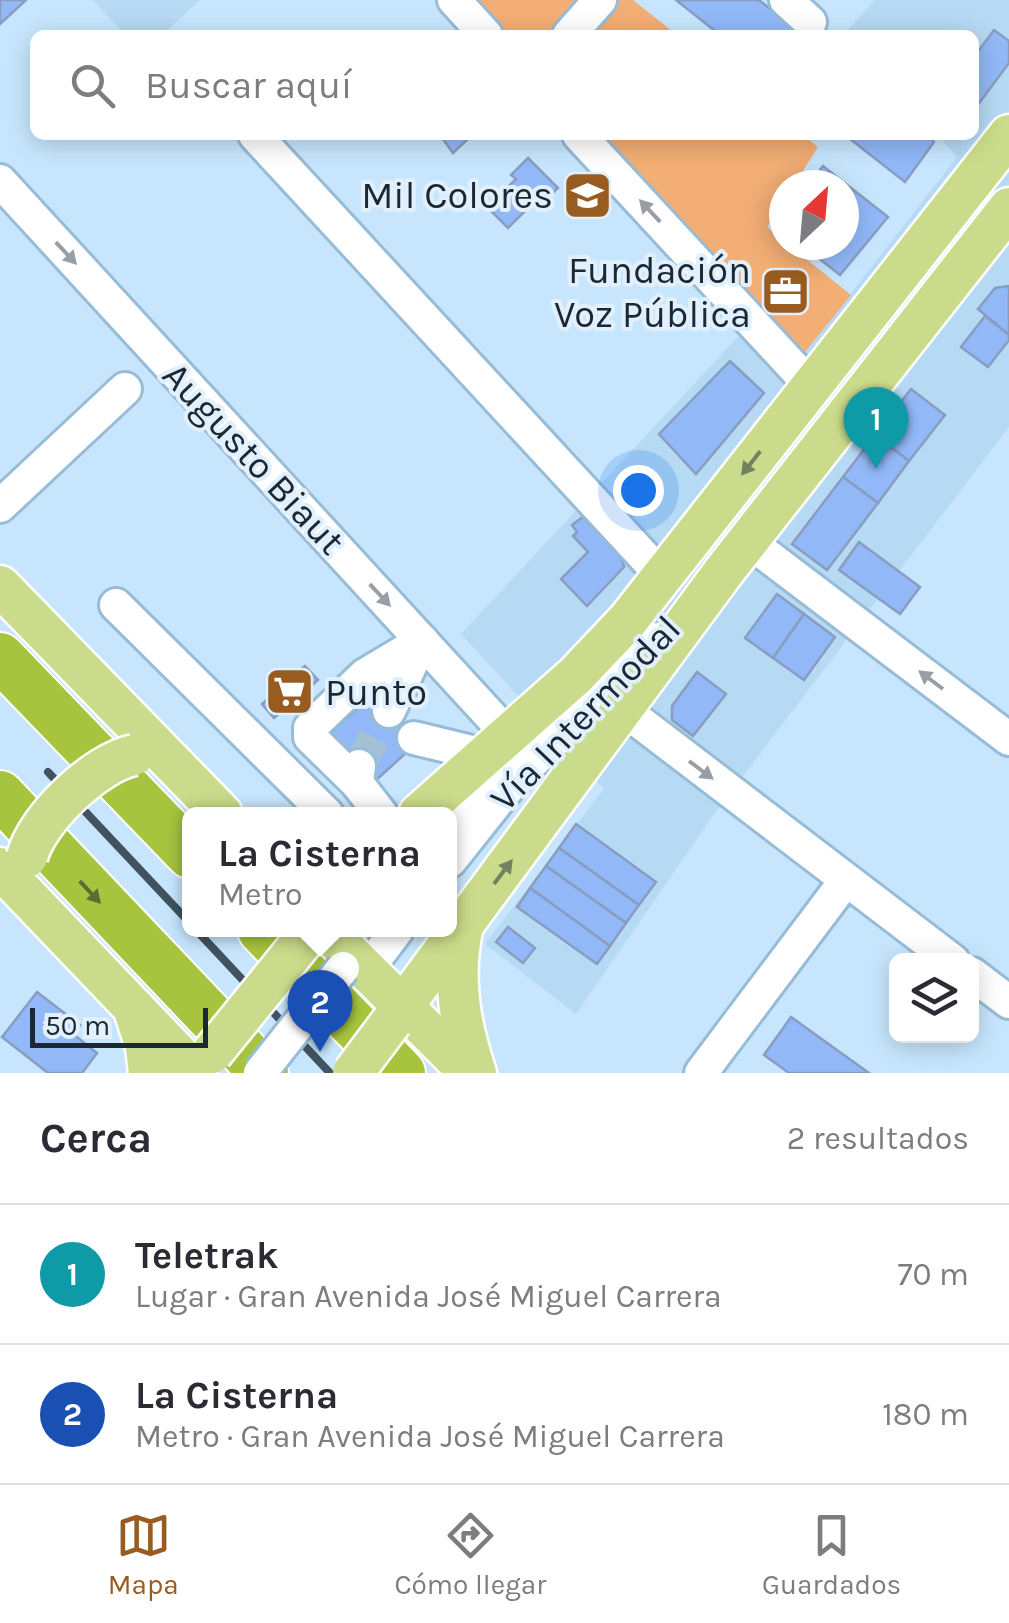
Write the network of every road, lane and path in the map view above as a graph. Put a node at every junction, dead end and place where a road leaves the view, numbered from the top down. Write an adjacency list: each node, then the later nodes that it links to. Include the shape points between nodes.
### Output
1 (454, 0): 3 (street)
2 (600, 0): 4 (street)
3 (481, 30)
4 (573, 30)
5 (1009, 135): 9 (main road)
6 (261, 140): 16 (street)
7 (584, 140): 11 (street, one-way to 7)
8 (0, 181): 19 (street, Augusto Biaut, one-way to 19)
9 (957, 201): 10 (street); 11 (main road)
10 (1003, 226): 13 (main road)
11 (810, 386): 13 (main road, via 820,415); 16 (main road, one-way to 16)
12 (125, 389): 14 (street)
13 (816, 453): 15 (main road)
14 (0, 506)
15 (736, 555): 21 (main road); 24 (street, one-way to 15); 33 (street, Vía Intermodal, via 515,779)
16 (662, 576): 25 (main road, via 602,650)
17 (0, 586): 26 (main road)
18 (116, 606): 29 (street)
19 (422, 640): 22 (street); 25 (street, Augusto Biaut); 30 (street, via 364,675 310,728 310,737)
20 (0, 657): 32 (highway)
21 (624, 710): 35 (street, one-way to 35); 36 (main road, one-way to 21)
22 (390, 711)
23 (414, 738): 25 (street)
24 (1009, 738)
25 (496, 745): 31 (main road)
26 (150, 755): 28 (main road); 34 (main road, bridge, via 115,760 93,775 39,828)
27 (0, 795): 49 (highway, one-way to 49)
28 (213, 807)
29 (320, 807)
30 (405, 807)
31 (428, 807)
32 (182, 846)
33 (457, 853)
34 (18, 874): 45 (main road)
35 (846, 880): 42 (street); 54 (street)
36 (463, 927): 37 (main road); 53 (main road, via 457,1001)
37 (457, 935)
38 (269, 937): 52 (highway)
39 (378, 937): 41 (street)
40 (456, 937): 46 (main road)
41 (342, 950): 46 (main road); 47 (main road, bridge); 49 (street, bridge); 50 (street)
42 (944, 953)
43 (979, 979): 44 (street)
44 (1009, 1002)
45 (134, 1009): 47 (main road); 48 (main road)
46 (398, 1014): 51 (main road, bridge); 53 (main road)
47 (200, 1068)
48 (150, 1073)
49 (262, 1073)
50 (287, 1073)
51 (352, 1073)
52 (401, 1073)
53 (473, 1073)
54 (702, 1073)

